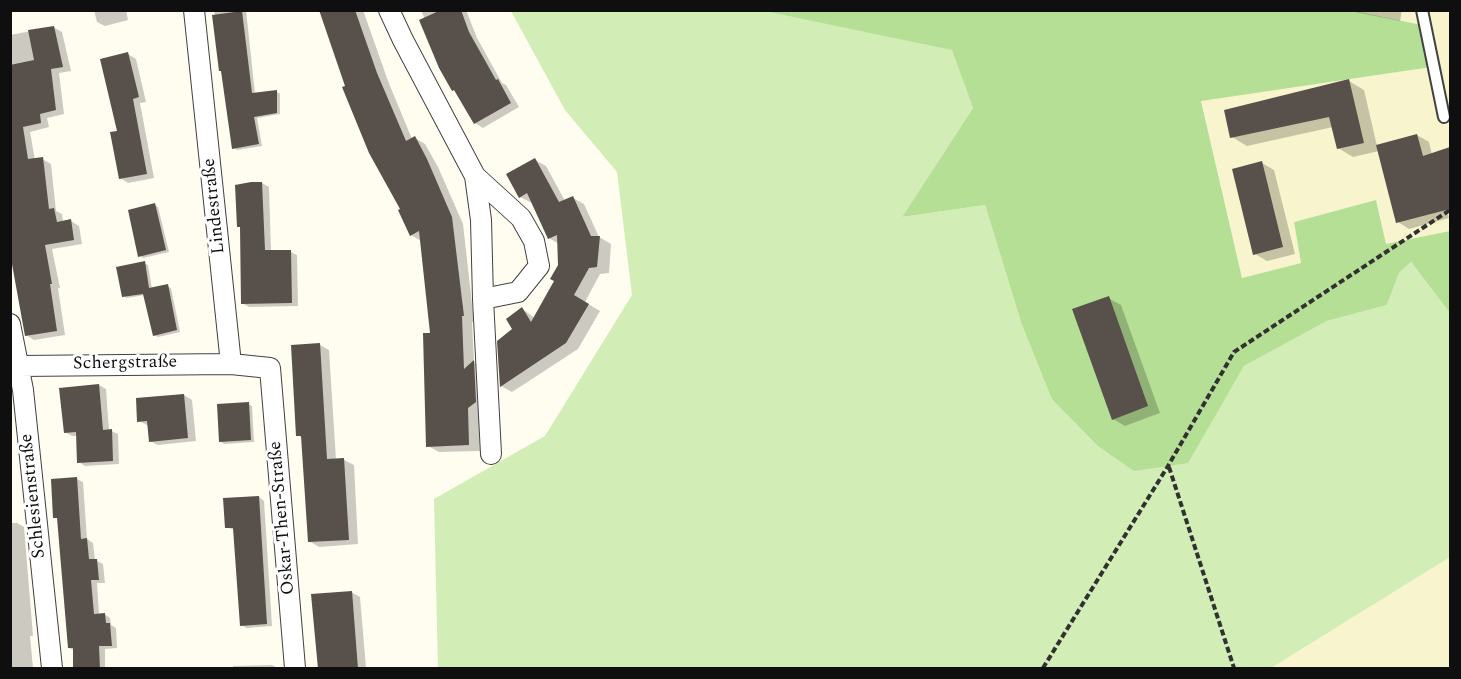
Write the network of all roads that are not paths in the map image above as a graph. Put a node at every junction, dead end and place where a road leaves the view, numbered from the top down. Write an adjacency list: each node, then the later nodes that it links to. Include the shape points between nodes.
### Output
1 (194, 10): 8 (street, Lindestraße)
2 (389, 10): 5 (street)
3 (1422, 10): 4 (lane)
4 (1444, 117)
5 (475, 176): 6 (street, via 481,220); 6 (street, via 521,218 534,242 538,266 518,292)
6 (483, 299): 11 (street)
7 (10, 324): 9 (street, Schlesienstraße)
8 (231, 364): 9 (street, Schergstraße); 13 (street, Oskar-Then-Straße, via 270,368)
9 (19, 366): 10 (street, Schlesienstraße)
10 (17, 390): 12 (street, Schlesienstraße)
11 (491, 454)
12 (52, 669)
13 (296, 669)

